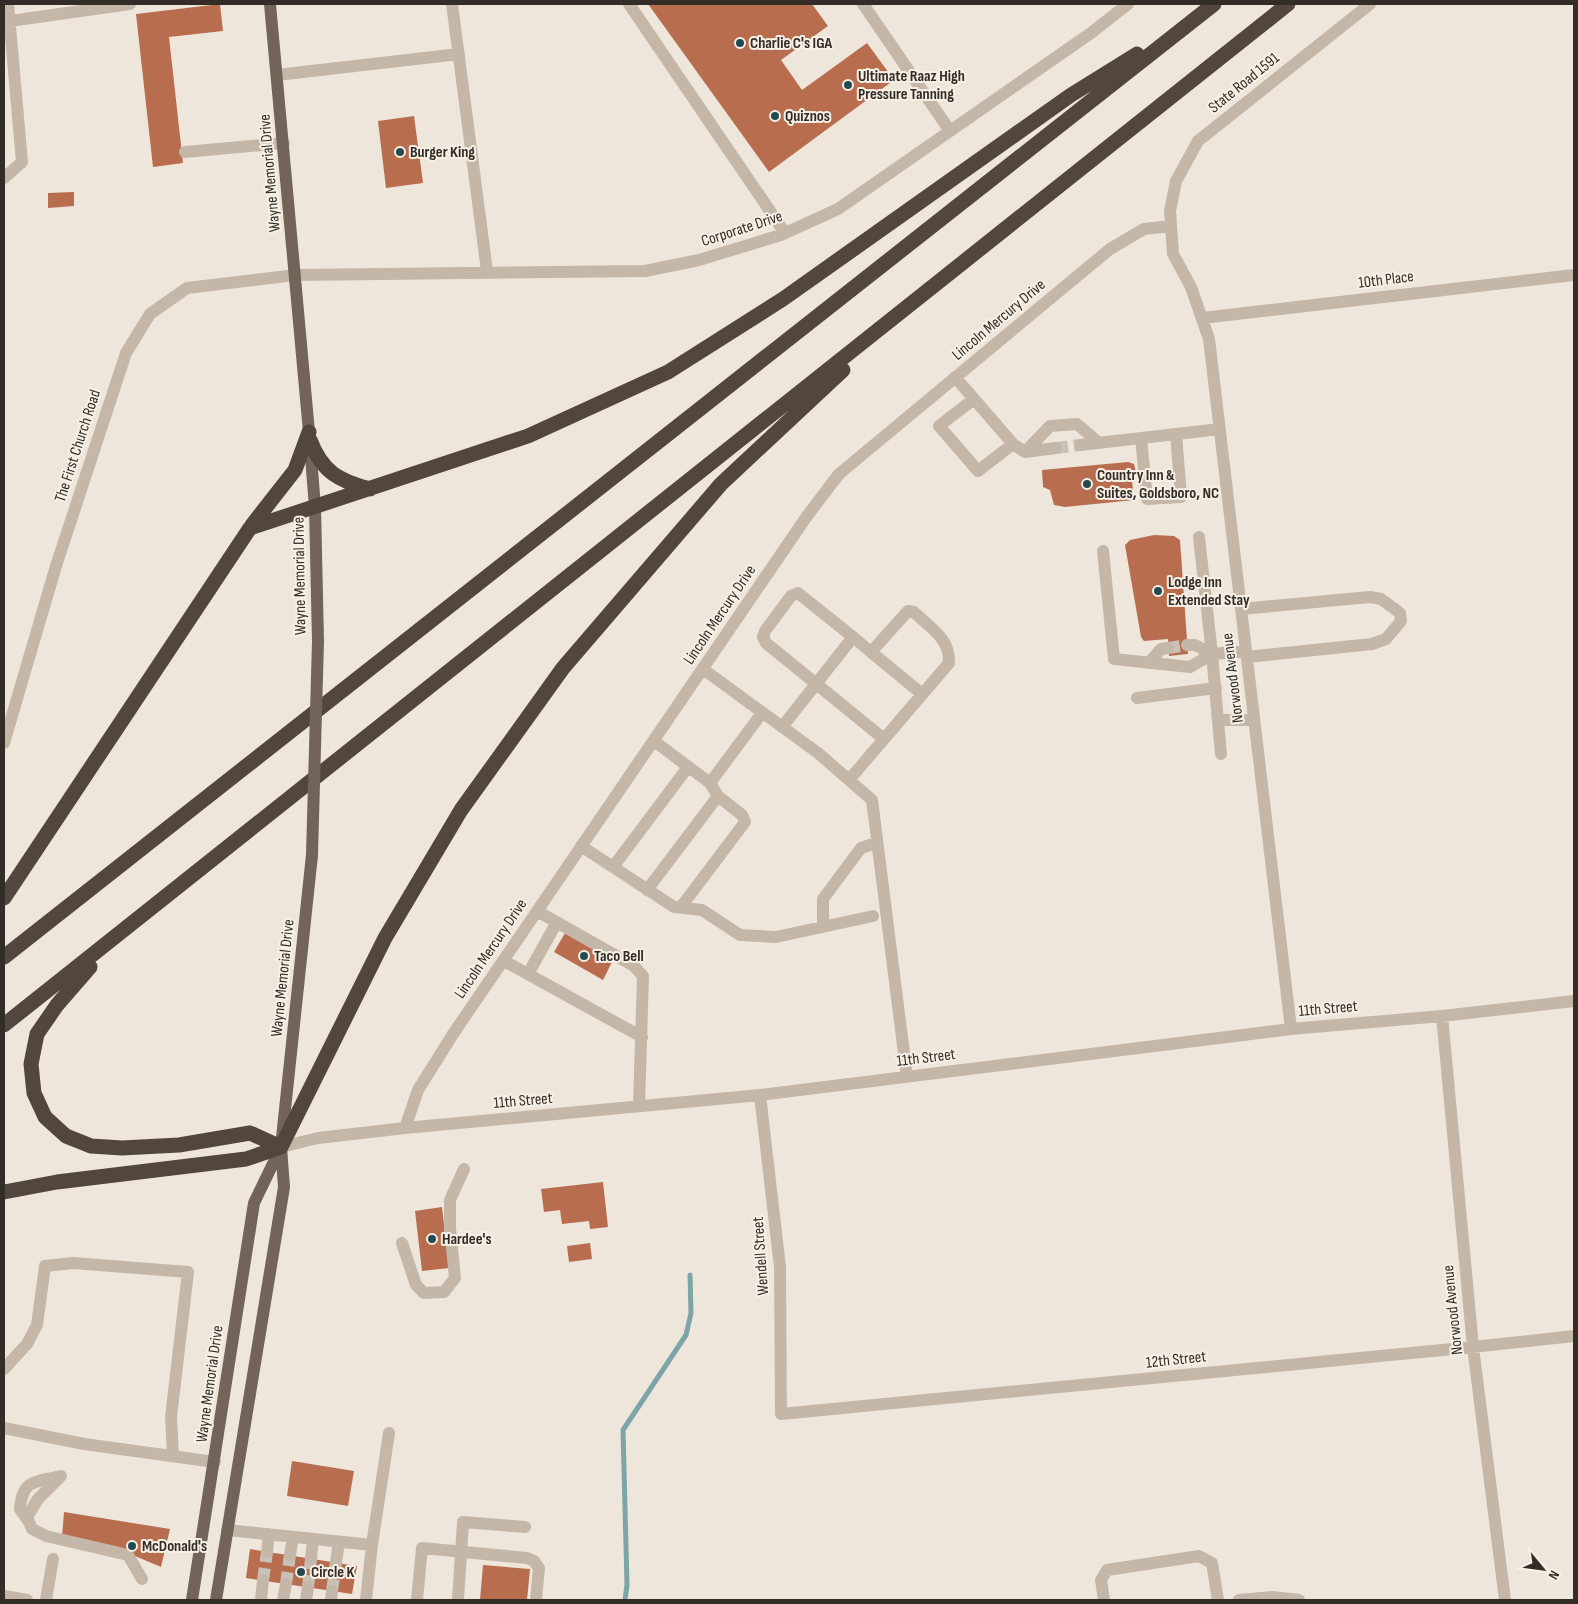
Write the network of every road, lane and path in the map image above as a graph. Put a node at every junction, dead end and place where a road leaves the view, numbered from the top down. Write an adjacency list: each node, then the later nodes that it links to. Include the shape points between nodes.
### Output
1 (8, 4): 12 (street)
2 (130, 4): 12 (street)
3 (270, 4): 14 (main road, Wayne Memorial Drive)
4 (452, 4): 13 (street)
5 (629, 4): 21 (street)
6 (863, 4): 15 (street)
7 (1128, 4): 15 (street, Corporate Drive, via 1092,33)
8 (1214, 4): 11 (highway)
9 (1288, 4): 25 (highway)
10 (1370, 4): 19 (street, State Road 1591, via 1198,141 1176,181)
11 (1202, 13): 38 (highway, via 1071,95 783,299 668,372 528,436); 79 (highway)
12 (10, 21): 18 (street, via 22,162)
13 (458, 54): 14 (street); 22 (street)
14 (277, 75): 16 (main road, Wayne Memorial Drive)
15 (950, 131): 21 (street, Corporate Drive, via 838,209)
16 (284, 143): 17 (street); 23 (main road, Wayne Memorial Drive)
17 (185, 152)
18 (4, 178)
19 (1170, 211): 20 (street, Norwood Avenue)
20 (1171, 226): 26 (street, Norwood Avenue, via 1173,254 1191,287); 27 (street, Lincoln Mercury Drive, via 1144,229 1110,249)
21 (785, 233): 22 (street, Corporate Drive, via 699,260 645,271)
22 (487, 271): 23 (street, Corporate Drive)
23 (296, 275): 31 (main road, Wayne Memorial Drive); 62 (street, The First Church Road, via 187,288 150,314 126,353 56,566)
24 (1574, 275): 26 (street, 10th Place)
25 (922, 296): 73 (highway); 91 (highway, via 721,484 564,668 461,810 385,938)
26 (1202, 318): 29 (street, Norwood Avenue, via 1209,339)
27 (955, 377): 28 (street); 51 (street, Lincoln Mercury Drive, via 838,474)
28 (974, 399): 34 (street); 34 (street, via 939,426 971,464 978,471)
29 (1220, 428): 30 (street); 43 (street, Norwood Avenue)
30 (1176, 434): 32 (street); 32 (street, via 1181,497 1147,499)
31 (310, 436): 38 (highway, via 315,455 332,474); 39 (main road, Wayne Memorial Drive); 40 (highway, via 296,470)
32 (1141, 438): 33 (street)
33 (1099, 443): 35 (street); 37 (street, via 1077,424 1050,426)
34 (1013, 444): 37 (street)
35 (1080, 445)
36 (1056, 448): 37 (street)
37 (1025, 452)
38 (370, 489): 39 (highway)
39 (314, 508): 40 (highway); 91 (main road, Wayne Memorial Drive, bridge, via 318,641 312,855)
40 (250, 528): 72 (highway)
41 (1199, 537): 48 (street)
42 (1103, 551): 50 (street, via 1114,659)
43 (1241, 609): 49 (street, Norwood Avenue); 49 (street, via 1370,597 1381,599 1400,613 1401,621 1386,639 1372,644)
44 (853, 637): 47 (street); 52 (street); 52 (street, via 803,596 791,596 763,637 766,643)
45 (1187, 646): 48 (street, via 1194,645)
46 (1168, 648): 50 (street, via 1161,649)
47 (871, 652): 54 (street); 54 (street, via 908,611 914,612 950,650 949,664)
48 (1212, 654): 49 (street); 50 (street, via 1190,667); 53 (street)
49 (1246, 654): 58 (street, Norwood Avenue)
50 (1149, 663)
51 (704, 669): 56 (street); 61 (street, Lincoln Mercury Drive)
52 (816, 682): 59 (street); 60 (street)
53 (1216, 688): 55 (street); 57 (street)
54 (922, 694): 60 (street)
55 (1137, 698)
56 (762, 713): 59 (street); 66 (street)
57 (1219, 720): 58 (street); 63 (street)
58 (1254, 720): 85 (street, Norwood Avenue)
59 (782, 727): 65 (street)
60 (884, 739): 65 (street)
61 (654, 741): 64 (street); 69 (street, Lincoln Mercury Drive)
62 (4, 743)
63 (1221, 754)
64 (688, 767): 66 (street); 70 (street)
65 (849, 780): 68 (street, via 872,800)
66 (710, 783): 67 (street)
67 (718, 796): 71 (street); 74 (street, via 742,815 745,822)
68 (876, 842): 78 (street, via 861,848 823,899); 87 (street)
69 (581, 846): 70 (street); 75 (street, Lincoln Mercury Drive)
70 (613, 867): 71 (street)
71 (647, 890): 74 (street, via 674,907)
72 (4, 898)
73 (158, 904): 84 (highway); 91 (highway, via 78,979 37,1034 31,1064 34,1093 45,1117 66,1136 90,1146 179,1145 250,1134)
74 (681, 907): 78 (street, via 702,910 740,935 776,937)
75 (537, 912): 77 (street); 80 (street, Lincoln Mercury Drive)
76 (873, 916): 78 (street)
77 (557, 922): 81 (street); 86 (street, via 634,966 643,976)
78 (824, 927)
79 (4, 957)
80 (504, 960): 81 (street); 90 (street, Lincoln Mercury Drive, via 418,1090)
81 (528, 974): 86 (street)
82 (1574, 1001): 83 (street, 11th Street)
83 (1442, 1016): 85 (street, 11th Street); 96 (street, Norwood Avenue)
84 (4, 1025)
85 (1291, 1029): 87 (street, 11th Street)
86 (642, 1037): 89 (street)
87 (907, 1077): 88 (street, 11th Street)
88 (760, 1095): 89 (street, 11th Street); 98 (street, Wendell Street, via 780,1267)
89 (639, 1106): 90 (street, 11th Street)
90 (405, 1128): 91 (street, 11th Street, via 318,1138)
91 (281, 1147): 93 (highway, via 246,1159 57,1182); 102 (main road, Wayne Memorial Drive, via 254,1203); 105 (main road, Wayne Memorial Drive, via 284,1187)
92 (464, 1169): 94 (street, via 450,1200 455,1278 444,1292 424,1293 416,1285)
93 (4, 1192)
94 (402, 1243)
95 (1574, 1336): 96 (street, 12th Street)
96 (1473, 1348): 98 (street, 12th Street); 137 (street, Norwood Avenue)
97 (4, 1369): 101 (street, via 27,1344 37,1325 45,1266 73,1263 188,1272 171,1417)
98 (781, 1414)
99 (4, 1428): 101 (street, via 84,1444)
100 (389, 1433): 110 (street)
101 (172, 1456): 102 (street)
102 (215, 1462): 124 (main road, Wayne Memorial Drive)
103 (30, 1522): 103 (street, via 28,1517 38,1499 61,1476 31,1483 21,1493 20,1509); 117 (street, via 32,1529 46,1536 128,1555)
104 (524, 1527): 111 (street, via 463,1522)
105 (227, 1530): 106 (street); 125 (main road, Wayne Memorial Drive)
106 (270, 1534): 107 (street); 112 (street)
107 (293, 1537): 108 (street); 113 (street)
108 (313, 1539): 109 (street); 114 (street)
109 (339, 1542): 110 (street); 116 (street)
110 (372, 1545): 129 (street)
111 (461, 1551): 130 (street, via 422,1548); 131 (street); 132 (street, via 534,1561 539,1568)
112 (268, 1552)
113 (290, 1555)
114 (311, 1558)
115 (53, 1560): 123 (street)
116 (336, 1562)
117 (142, 1579)
118 (263, 1580): 126 (street)
119 (286, 1584): 127 (street)
120 (308, 1587): 128 (street)
121 (4, 1596): 122 (street)
122 (27, 1600)
123 (46, 1600)
124 (192, 1600)
125 (216, 1600)
126 (261, 1600)
127 (283, 1600)
128 (306, 1600)
129 (366, 1600)
130 (417, 1600)
131 (458, 1600)
132 (536, 1600)
133 (1104, 1600): 134 (street, via 1101,1580 1107,1570 1199,1556 1212,1563)
134 (1218, 1600)
135 (1239, 1600): 136 (street, via 1272,1597)
136 (1299, 1600)
137 (1505, 1600)

